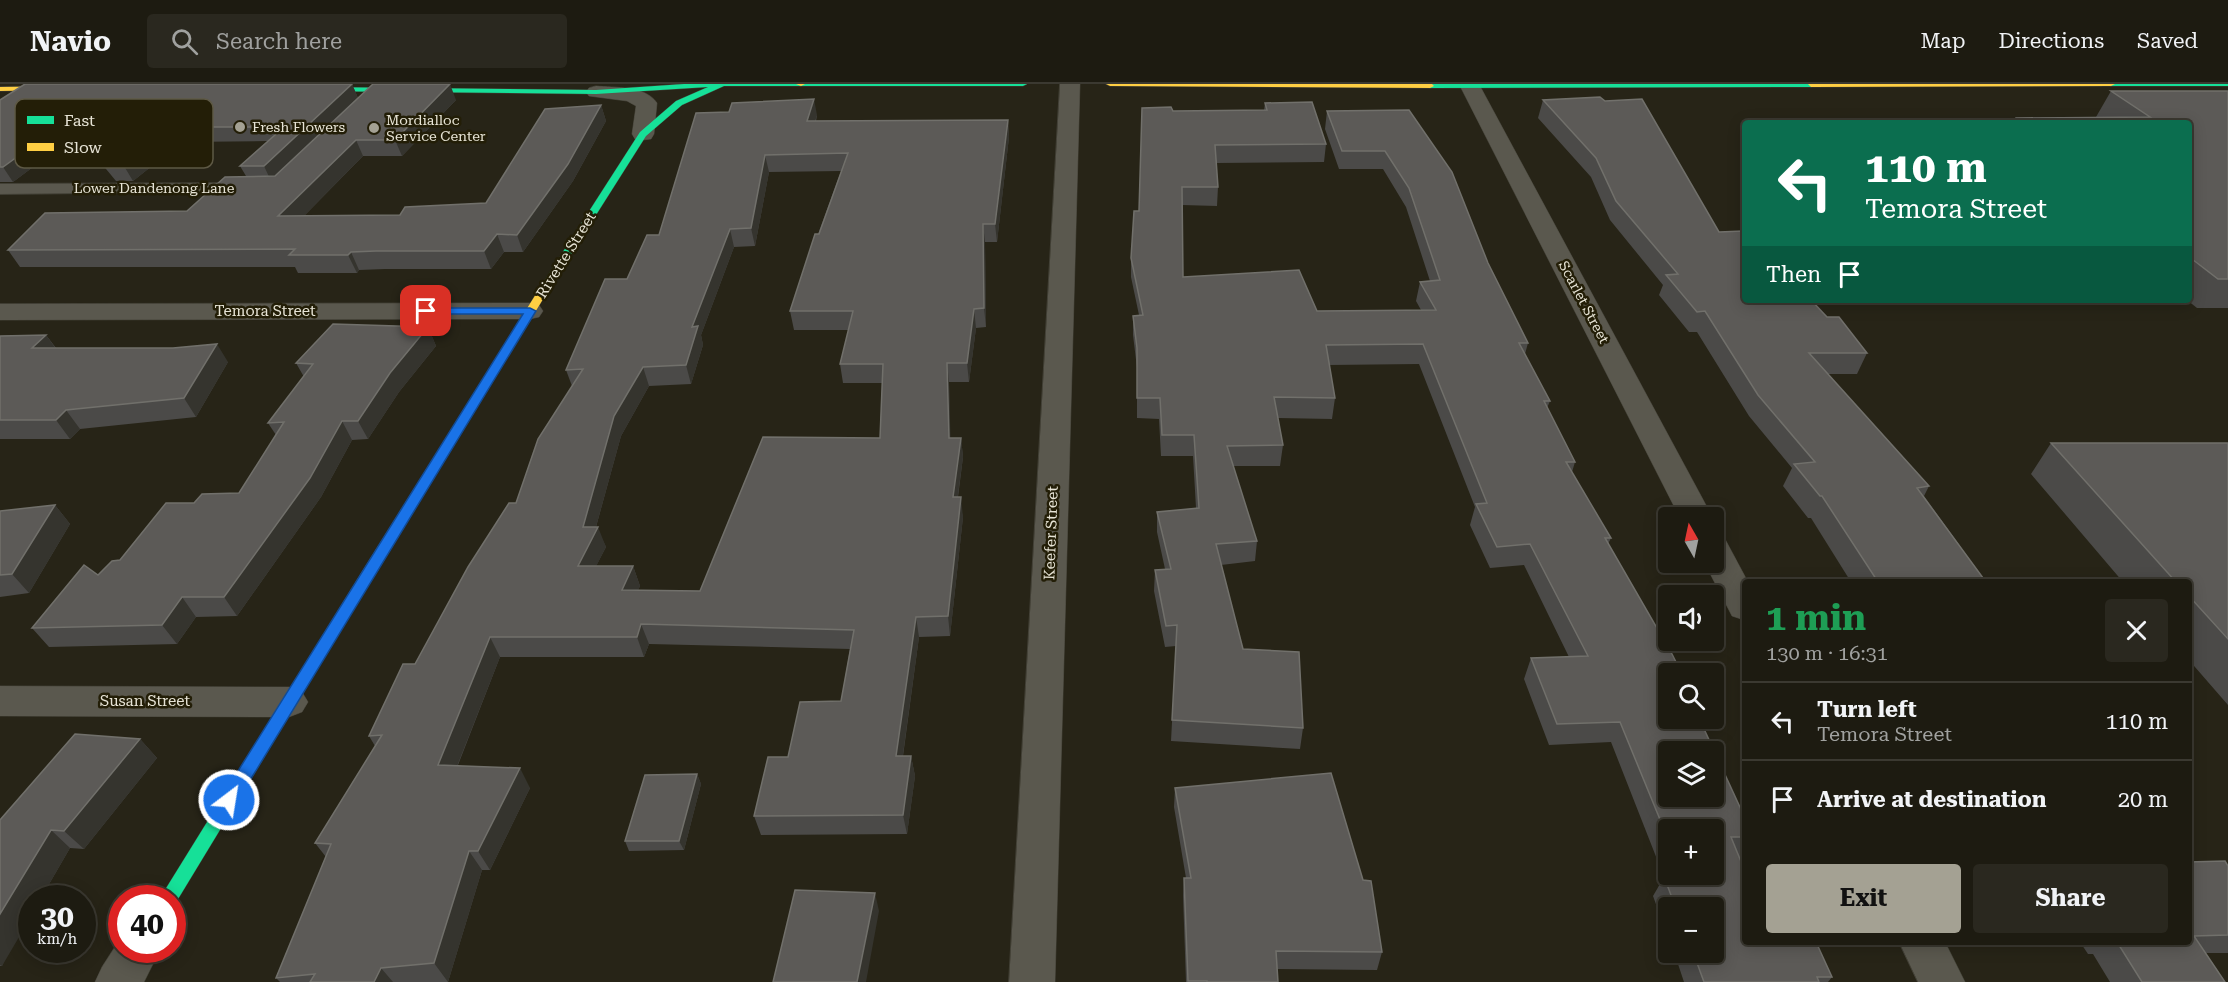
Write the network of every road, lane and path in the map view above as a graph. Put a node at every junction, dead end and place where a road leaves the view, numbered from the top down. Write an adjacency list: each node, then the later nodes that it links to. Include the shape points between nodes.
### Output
1 (342, 84): 13 (main road, via 295,87)
2 (723, 84): 3 (main road); 9 (main road); 16 (main road, Rivette Street, via 679,103)
3 (800, 84): 4 (main road)
4 (1023, 84)
5 (1070, 84): 30 (street, Keefer Street)
6 (1110, 84): 10 (main road)
7 (2228, 84): 10 (main road)
8 (655, 86): 9 (main road); 14 (main road)
9 (682, 86)
10 (1470, 86): 21 (street, Scarlet Street)
11 (82, 88): 12 (main road)
12 (1, 90)
13 (377, 91): 14 (main road); 15 (lane)
14 (596, 92): 16 (street, Rivette Street, via 641,98 647,104)
15 (363, 104)
16 (643, 134): 19 (main road, Rivette Street)
17 (254, 188): 18 (lane, Lower Dandenong Lane)
18 (0, 189)
19 (530, 311): 20 (street, Temora Street); 25 (main road, Rivette Street)
20 (0, 312)
21 (1691, 507)
22 (1724, 568): 23 (street)
23 (1742, 603)
24 (0, 701): 25 (street, Susan Street)
25 (289, 702): 26 (main road, Rivette Street)
26 (177, 885)
27 (1923, 945): 31 (street)
28 (130, 963): 29 (street)
29 (118, 982)
30 (1032, 982)
31 (1942, 982)

